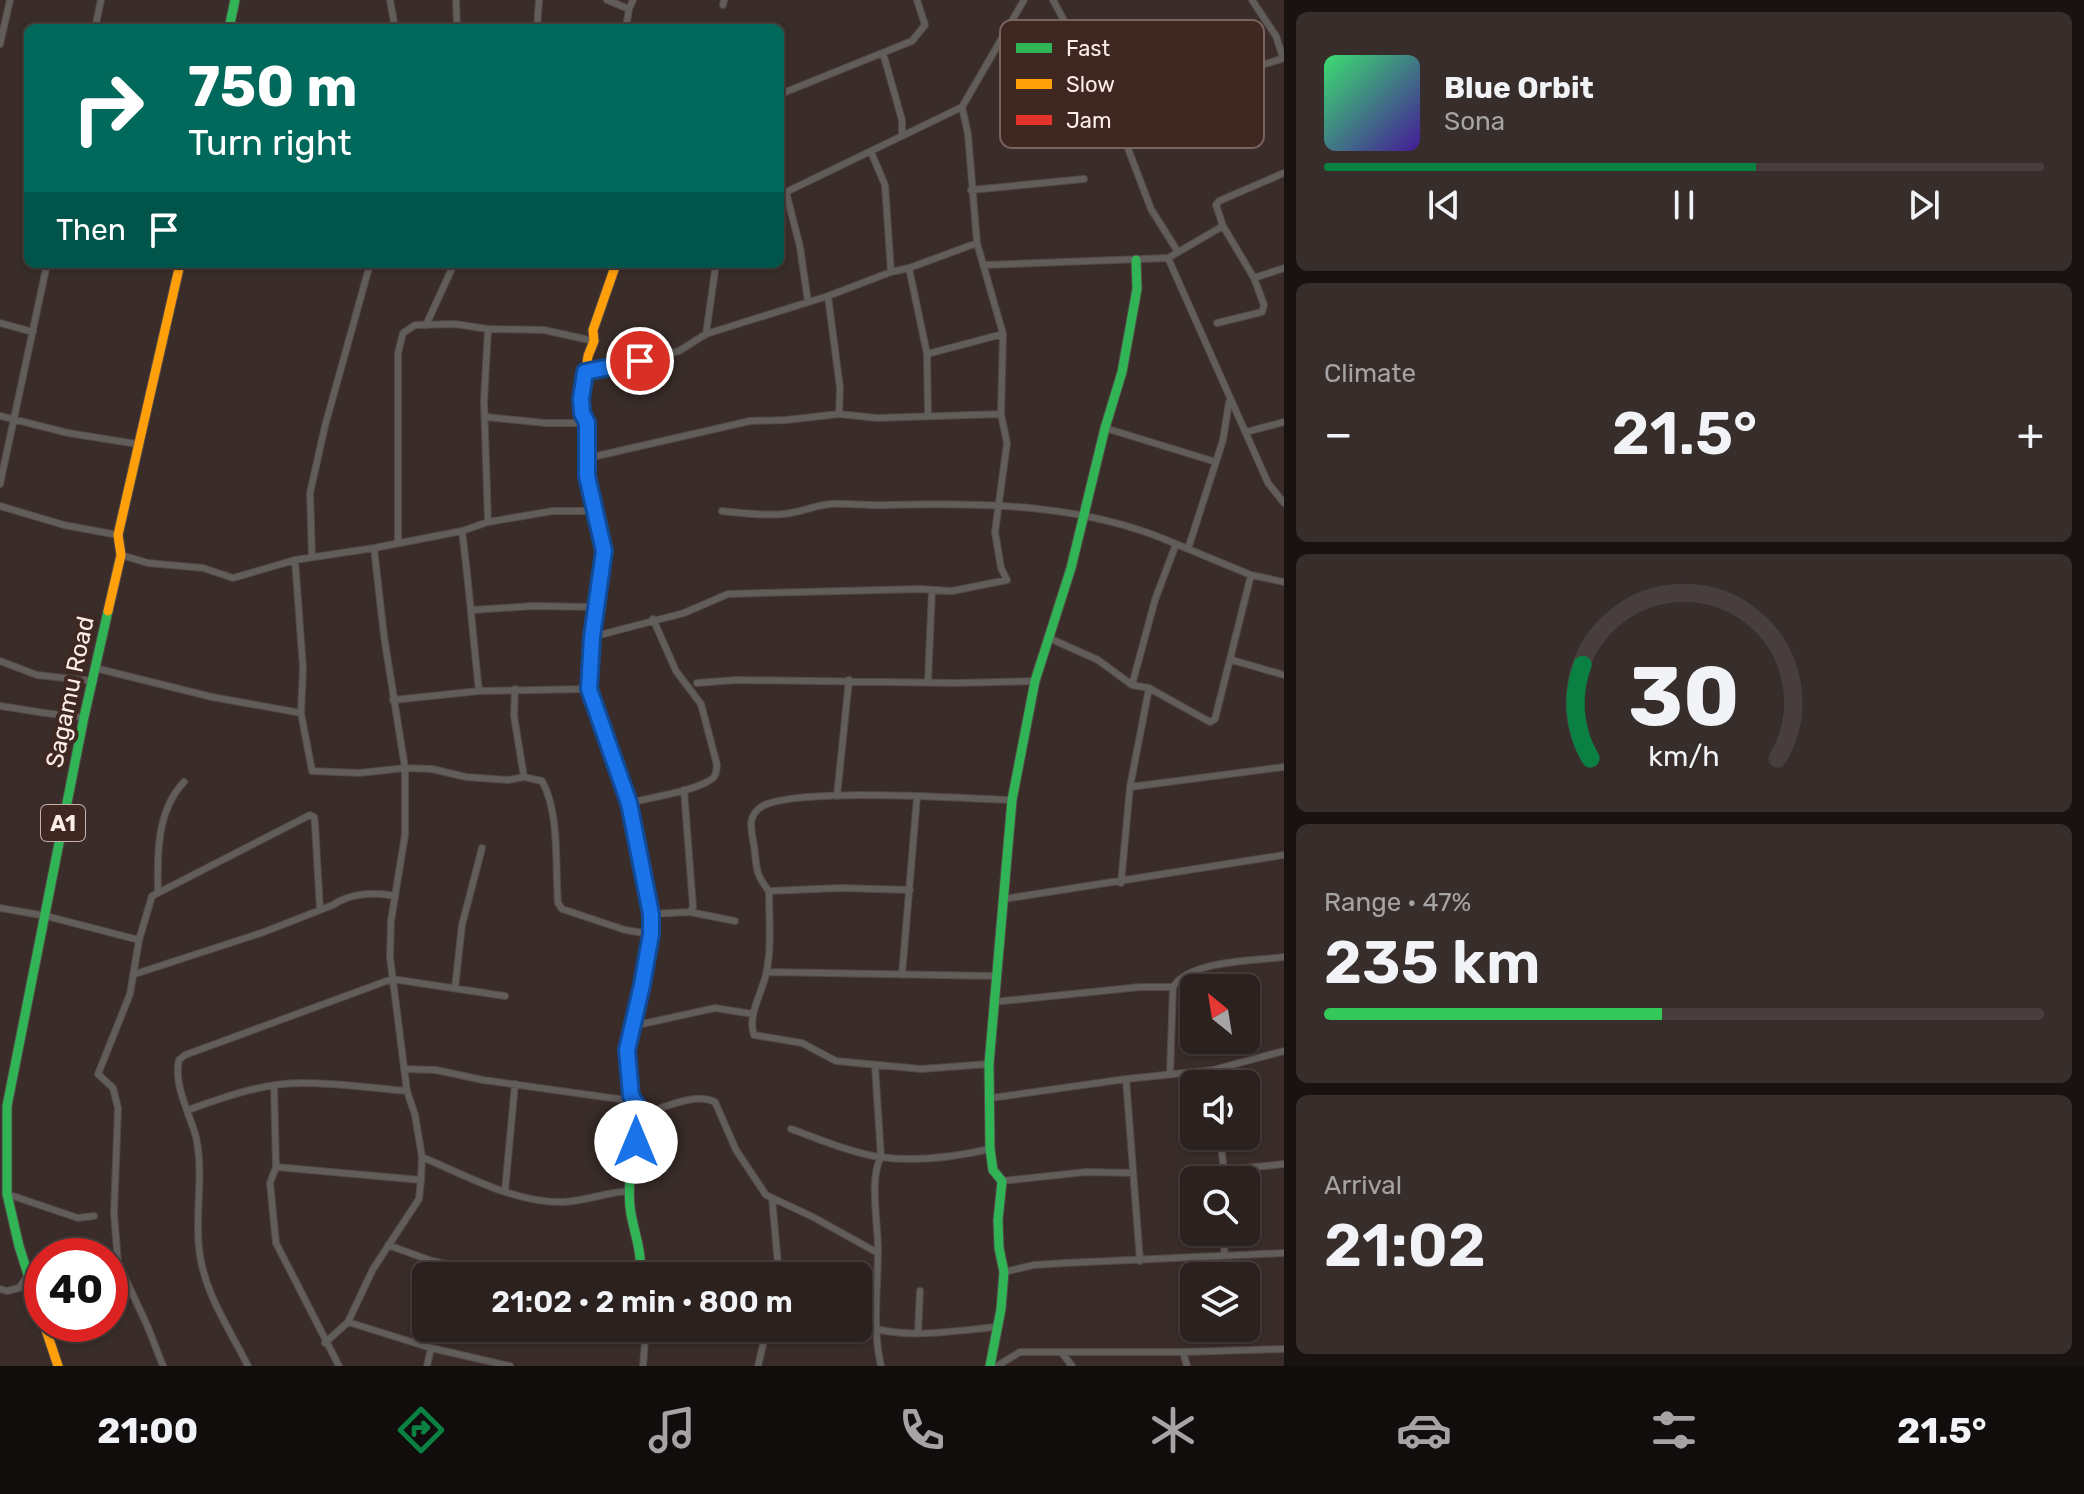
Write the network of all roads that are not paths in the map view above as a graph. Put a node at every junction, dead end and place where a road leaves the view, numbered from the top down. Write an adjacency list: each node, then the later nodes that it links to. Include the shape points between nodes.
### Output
1 (10, 0): 23 (street)
2 (101, 0): 16 (street)
3 (235, 0): 17 (main road)
4 (390, 0): 18 (street)
5 (456, 0): 19 (street)
6 (539, 0): 20 (street)
7 (607, 0): 13 (street)
8 (633, 0): 13 (street)
9 (917, 0): 24 (street, via 925,25 912,41)
10 (1024, 0): 14 (street)
11 (1053, 0): 15 (street)
12 (1252, 0): 25 (street)
13 (629, 9): 21 (street)
14 (1012, 20)
15 (1064, 20)
16 (96, 24)
17 (230, 24)
18 (394, 24)
19 (457, 24)
20 (537, 24)
21 (627, 24)
22 (1000, 41): 28 (street)
23 (0, 44)
24 (883, 53): 27 (street); 29 (street)
25 (1284, 58): 26 (street)
26 (1264, 64)
27 (784, 93)
28 (962, 107): 29 (street); 34 (street)
29 (902, 136): 31 (street)
30 (1128, 148): 39 (street, via 1151,209)
31 (871, 152): 35 (street); 51 (street, via 885,185)
32 (1284, 173): 37 (street, via 1219,201)
33 (1084, 179): 34 (street)
34 (971, 190): 38 (street)
35 (784, 193)
36 (784, 196): 54 (street, via 800,247)
37 (1223, 226): 39 (street); 52 (street)
38 (977, 243): 42 (street); 49 (street)
39 (1178, 252): 40 (street)
40 (1168, 258): 41 (street); 65 (street)
41 (1136, 260): 42 (street); 74 (main road, via 1132,325)
42 (985, 265): 61 (street)
43 (46, 268): 59 (street)
44 (179, 268): 76 (main road, Sagamu Road / A1)
45 (369, 268): 94 (street, via 310,493)
46 (452, 268): 57 (street)
47 (615, 268): 62 (main road)
48 (715, 268): 60 (street)
49 (909, 268): 51 (street); 63 (street)
50 (1284, 268): 52 (street)
51 (891, 272): 53 (street)
52 (1254, 278): 56 (street, via 1262,312)
53 (828, 296): 54 (street); 66 (street)
54 (808, 302): 60 (street)
55 (0, 323): 59 (street)
56 (1217, 323)
57 (426, 325): 58 (street); 89 (street, via 415,325 399,341)
58 (488, 329): 62 (street, via 544,330); 70 (street)
59 (33, 332): 71 (street)
60 (706, 334): 64 (street, via 679,351)
61 (1003, 334): 63 (street); 67 (street)
62 (594, 341): 64 (main road)
63 (927, 354): 68 (street)
64 (585, 372): 73 (main road, via 581,406)
65 (1229, 400): 75 (street); 78 (street)
66 (839, 414): 68 (street); 77 (street, via 729,424)
67 (1001, 414): 68 (street); 81 (street, via 1007,443)
68 (928, 415)
69 (0, 416): 71 (street)
70 (486, 417): 73 (street); 86 (street)
71 (15, 419): 76 (street); 79 (street)
72 (1284, 422): 75 (street)
73 (587, 423): 77 (main road)
74 (1105, 428): 78 (street); 85 (main road)
75 (1246, 432): 80 (street, via 1268,483)
76 (137, 444): 88 (main road, Sagamu Road / A1)
77 (588, 458): 83 (main road)
78 (1216, 462): 92 (street)
79 (0, 484)
80 (1284, 503)
81 (997, 505): 84 (street, via 834,504 783,514); 85 (street); 98 (street, via 995,532 1007,580)
82 (0, 506): 88 (street)
83 (595, 511): 86 (street, via 553,511); 99 (main road, via 604,551)
84 (722, 511)
85 (1083, 517): 90 (street, via 1127,525); 103 (main road)
86 (488, 522): 87 (street)
87 (462, 531): 89 (street); 100 (street)
88 (118, 535): 93 (main road, Sagamu Road / A1)
89 (398, 543): 91 (street)
90 (1176, 544): 92 (street); 113 (street)
91 (374, 548): 94 (street); 118 (street)
92 (1188, 549): 96 (street)
93 (121, 555): 95 (street, via 233,578); 106 (main road, Sagamu Road / A1)
94 (312, 557): 95 (street)
95 (295, 560): 120 (street)
96 (1251, 575): 97 (street); 104 (street)
97 (1284, 582)
98 (932, 590): 101 (street, via 728,594 684,613); 110 (street)
99 (596, 607): 100 (street); 102 (main road)
100 (473, 610): 117 (street)
101 (653, 619): 102 (street); 127 (street, via 676,671 701,704 717,765 712,779)
102 (592, 637): 116 (main road)
103 (1049, 638): 111 (main road); 113 (street, via 1098,660)
104 (1232, 660): 107 (street); 114 (street, via 1210,722)
105 (0, 661): 109 (street, via 37,675)
106 (95, 668): 109 (main road, Sagamu Road / A1); 120 (street)
107 (1284, 675)
108 (849, 680): 110 (street); 112 (street); 128 (street)
109 (92, 681): 121 (main road, Sagamu Road / A1)
110 (928, 681): 111 (street)
111 (1035, 681): 130 (main road)
112 (697, 683)
113 (1132, 685): 114 (street)
114 (1149, 688): 126 (street)
115 (515, 689): 116 (street); 117 (street); 124 (street)
116 (589, 689): 131 (main road)
117 (479, 691): 118 (street)
118 (393, 700): 123 (street)
119 (0, 706): 121 (street)
120 (301, 713): 123 (street, via 312,771)
121 (84, 717): 144 (main road, Sagamu Road / A1)
122 (1284, 767): 126 (street)
123 (405, 768): 124 (street, via 466,777); 138 (street, via 405,835)
124 (524, 777): 146 (street, via 542,781 549,795 562,909)
125 (184, 782): 136 (street, via 163,821)
126 (1130, 787): 134 (street)
127 (684, 790): 131 (street); 142 (street)
128 (837, 796): 129 (street); 137 (street, via 776,801 753,815 758,877)
129 (917, 797): 130 (street); 135 (street)
130 (1012, 800): 139 (main road)
131 (629, 803): 143 (main road)
132 (482, 848): 155 (street, via 462,925)
133 (1284, 855): 134 (street)
134 (1121, 883): 139 (street)
135 (910, 890): 137 (street); 151 (street)
136 (158, 891): 141 (street, via 310,815 315,824); 147 (street, via 149,903)
137 (769, 891): 149 (street)
138 (395, 896): 141 (street, via 341,899); 153 (street)
139 (1004, 899): 152 (main road)
140 (0, 908): 144 (street)
141 (320, 910): 150 (street)
142 (690, 912): 143 (street); 145 (street)
143 (651, 914): 146 (main road)
144 (46, 916): 147 (street); 187 (main road, Sagamu Road / A1, via 7,1106)
145 (735, 921)
146 (651, 934): 159 (main road)
147 (139, 940): 150 (street)
148 (1284, 957): 154 (street, via 1209,966 1181,977)
149 (767, 972): 151 (street); 158 (street)
150 (135, 974): 218 (street, via 98,1074 113,1088 118,1108 118,1263)
151 (902, 975): 152 (street)
152 (995, 976): 157 (main road)
153 (392, 979): 155 (street); 163 (street); 173 (street, via 185,1055 177,1068)
154 (1173, 987): 157 (street); 166 (street)
155 (455, 988): 156 (street)
156 (505, 996)
157 (993, 1002): 161 (main road)
158 (753, 1014): 159 (street, via 715,1008); 162 (street, via 754,1035 802,1043 836,1061)
159 (633, 1026): 172 (main road, via 627,1050)
160 (1284, 1051): 164 (street)
161 (989, 1064): 162 (street); 171 (main road)
162 (875, 1066): 178 (street)
163 (404, 1069): 168 (street); 170 (street)
164 (1213, 1070)
165 (1180, 1073): 166 (street)
166 (1170, 1074): 167 (street)
167 (1126, 1079): 171 (street); 182 (street)
168 (515, 1084): 172 (street); 185 (street)
169 (274, 1085): 170 (street); 173 (street); 181 (street)
170 (407, 1091): 177 (street)
171 (991, 1098): 176 (main road)
172 (633, 1101): 174 (main road)
173 (188, 1110): 219 (street, via 199,1165 199,1248 209,1289)
174 (643, 1114): 186 (main road); 188 (street, via 687,1100 715,1102 736,1150)
175 (791, 1129): 178 (street)
176 (990, 1149): 178 (street, via 942,1157); 184 (main road, via 993,1170)
177 (422, 1157): 183 (street); 185 (street)
178 (881, 1157): 192 (street, via 876,1183)
179 (1284, 1164): 180 (street)
180 (1260, 1166)
181 (276, 1167): 183 (street); 212 (street, via 270,1183 276,1243)
182 (1133, 1173): 184 (street); 196 (street)
183 (421, 1180): 190 (street, via 419,1199)
184 (1002, 1181): 200 (main road, via 998,1220)
185 (505, 1191): 186 (street, via 561,1202)
186 (630, 1191): 198 (main road)
187 (7, 1194): 189 (street, via 78,1218); 195 (main road, Sagamu Road / A1)
188 (772, 1198): 192 (street); 199 (street)
189 (94, 1216)
190 (388, 1245): 197 (street); 204 (street)
191 (1225, 1246): 194 (street)
192 (878, 1253): 207 (street)
193 (1284, 1253): 194 (street)
194 (1224, 1254): 196 (street)
195 (24, 1260)
196 (1140, 1261): 200 (street, via 1034,1265)
197 (437, 1262)
198 (641, 1262)
199 (778, 1262)
200 (1004, 1272): 205 (main road)
201 (24, 1281): 202 (street, via 19,1288)
202 (0, 1289)
203 (920, 1291): 208 (street)
204 (348, 1322): 212 (street); 213 (street)
205 (996, 1327): 208 (street); 226 (main road)
206 (872, 1330): 207 (street)
207 (875, 1331): 208 (street); 225 (street)
208 (918, 1332)
209 (50, 1342): 217 (main road, Sagamu Road / A1)
210 (645, 1342): 223 (street)
211 (764, 1342): 224 (street)
212 (325, 1343): 220 (street)
213 (431, 1348): 221 (street); 222 (street)
214 (1284, 1349): 215 (street)
215 (1183, 1352): 216 (street); 229 (street)
216 (1061, 1353): 227 (street, via 1020,1352); 228 (street)
217 (58, 1366)
218 (163, 1366)
219 (248, 1366)
220 (339, 1366)
221 (427, 1366)
222 (510, 1366)
223 (643, 1366)
224 (759, 1366)
225 (881, 1366)
226 (990, 1366)
227 (997, 1366)
228 (1072, 1366)
229 (1187, 1366)

